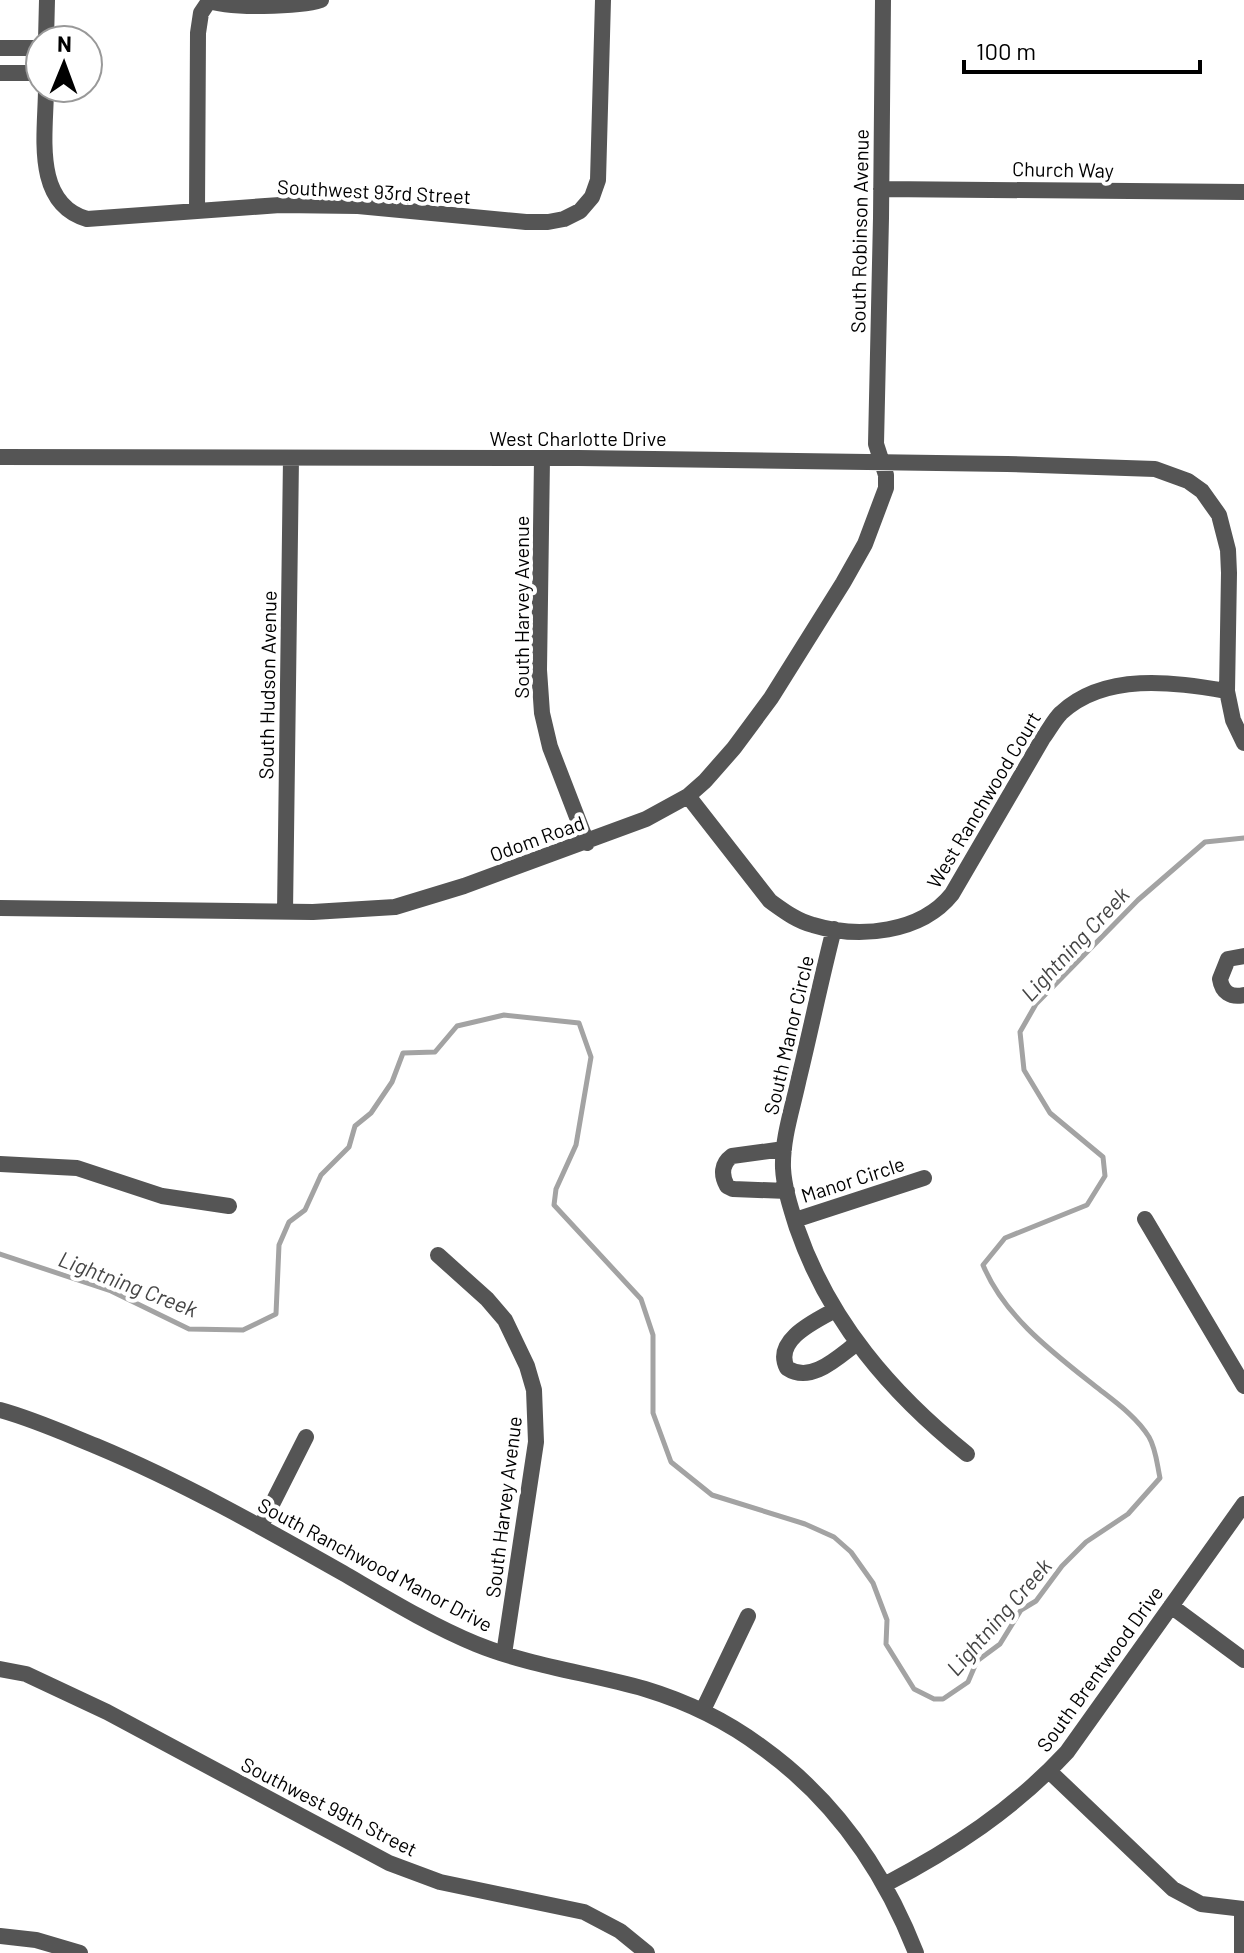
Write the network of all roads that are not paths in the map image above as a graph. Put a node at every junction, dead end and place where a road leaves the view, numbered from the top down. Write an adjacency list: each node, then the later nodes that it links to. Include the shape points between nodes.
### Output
1 (47, 0): 6 (street)
2 (321, 0): 5 (street, via 294,5)
3 (603, 0): 14 (street, Southwest 93rd Street, via 600,171 592,197 580,211 538,223 358,206)
4 (883, 0): 12 (street, South Robinson Avenue)
5 (209, 1): 14 (street, via 198,33)
6 (46, 24)
7 (0, 48): 8 (street)
8 (24, 48)
9 (0, 73): 10 (street)
10 (24, 73)
11 (46, 104): 14 (street, Southwest 93rd Street, via 47,174 69,212 95,220)
12 (881, 189): 13 (street, Church Way); 18 (street, South Robinson Avenue, via 876,444)
13 (1244, 192)
14 (197, 210)
15 (0, 457): 16 (street, West Charlotte Drive)
16 (291, 458): 17 (street, West Charlotte Drive); 24 (street, South Hudson Avenue)
17 (542, 459): 18 (street, West Charlotte Drive); 22 (street, South Harvey Avenue, via 542,713)
18 (881, 463): 19 (street, West Charlotte Drive, via 1155,469 1195,486 1219,515 1228,550); 21 (street, Odom Road, via 886,488 843,583 771,698 734,748)
19 (1227, 691): 20 (street); 25 (street, West Ranchwood Court, via 1144,683 1082,698 1060,714 1043,738 942,906 904,925)
20 (1244, 743)
21 (688, 796): 22 (street, Odom Road); 25 (street, West Ranchwood Court, via 770,901 799,920)
22 (587, 843): 24 (street, Odom Road, via 409,903 359,911)
23 (0, 908): 24 (street, Odom Road)
24 (285, 912)
25 (834, 929): 28 (street, South Manor Circle)
26 (1244, 956): 27 (street, via 1228,959 1220,979 1230,995)
27 (1244, 995)
28 (784, 1149): 31 (street, South Manor Circle); 31 (street, via 732,1156 723,1171 733,1189)
29 (0, 1164): 32 (street, via 77,1168 162,1196)
30 (924, 1178): 34 (street, Manor Circle)
31 (787, 1191): 34 (street, South Manor Circle)
32 (229, 1206)
33 (1145, 1219): 38 (street)
34 (795, 1220): 36 (street, South Manor Circle)
35 (438, 1255): 46 (street, South Harvey Avenue, via 505,1320 534,1390 536,1442)
36 (835, 1310): 37 (street, South Manor Circle); 37 (street, via 787,1343 787,1368 815,1372)
37 (857, 1343): 41 (street, South Manor Circle, via 917,1413)
38 (1244, 1386)
39 (0, 1410): 43 (street, South Ranchwood Manor Drive, via 157,1471)
40 (306, 1437): 43 (street)
41 (967, 1454)
42 (1244, 1504): 44 (street, South Brentwood Drive)
43 (261, 1526): 46 (street, South Ranchwood Manor Drive, via 423,1618)
44 (1171, 1606): 47 (street); 50 (street, South Brentwood Drive)
45 (748, 1616): 49 (street)
46 (504, 1654): 49 (street, South Ranchwood Manor Drive, via 644,1689)
47 (1244, 1660)
48 (0, 1669): 55 (street, Southwest 99th Street, via 26,1674 83,1700 389,1863 440,1882 584,1912)
49 (703, 1710): 51 (street, South Ranchwood Manor Drive, via 760,1745 809,1785 848,1828)
50 (1049, 1771): 51 (street, South Brentwood Drive, via 980,1830); 52 (street, via 1173,1889 1201,1904)
51 (884, 1885): 56 (street, South Ranchwood Manor Drive)
52 (1243, 1909): 57 (street)
53 (0, 1936): 54 (street)
54 (80, 1953)
55 (647, 1953)
56 (916, 1953)
57 (1242, 1953)

